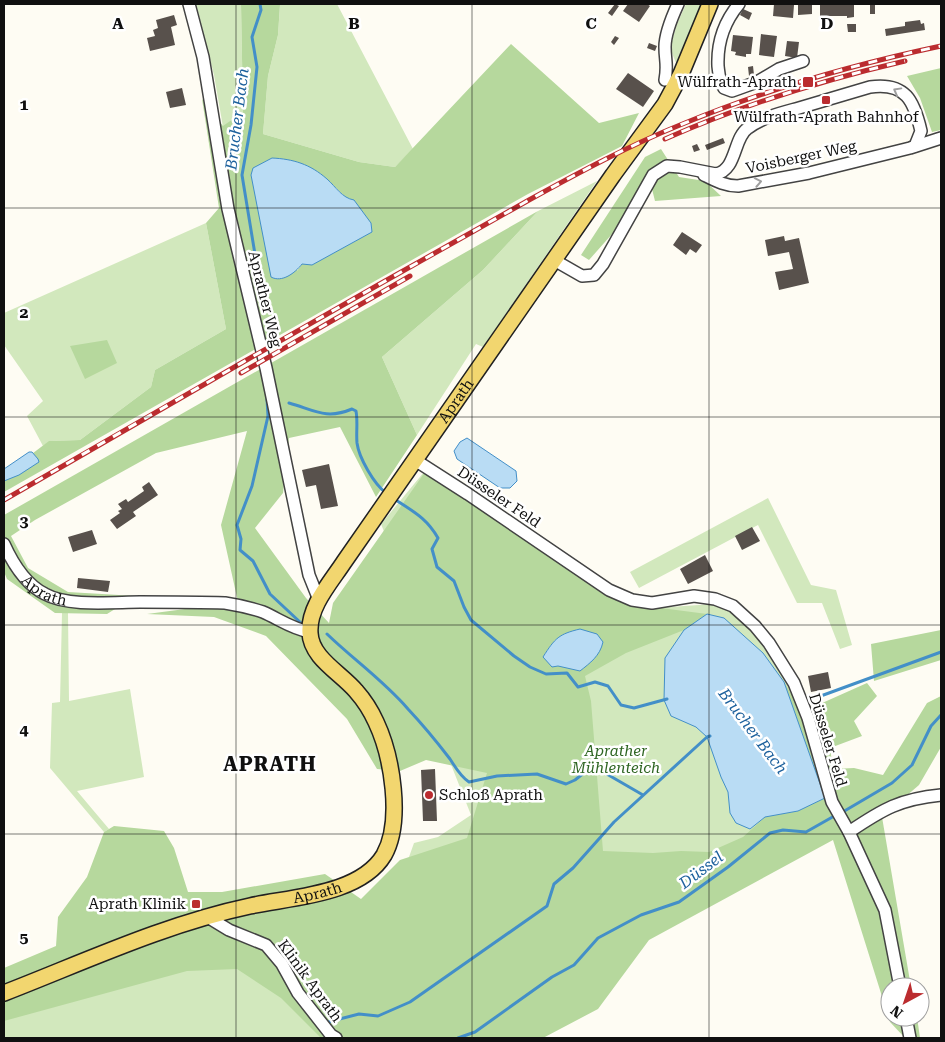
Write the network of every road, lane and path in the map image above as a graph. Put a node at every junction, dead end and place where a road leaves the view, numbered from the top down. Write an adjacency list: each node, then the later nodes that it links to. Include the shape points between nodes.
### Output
1 (189, 4): 15 (street, Aprather Weg, via 203,57 228,209 266,368 309,575)
2 (678, 4): 6 (street, via 667,33 668,68)
3 (710, 4): 12 (main road, Aprath, via 673,90)
4 (739, 4): 5 (street, via 719,39 717,56 720,83 724,88 732,91 757,82 779,68)
5 (803, 61)
6 (664, 80)
7 (941, 138): 8 (street, Voisberger Weg)
8 (915, 146): 9 (street, Voisberger Weg, one-way to 9, via 922,131 914,104 901,92 884,85 760,120 746,129); 11 (street, Voisberger Weg, one-way to 8, via 809,173)
9 (728, 166): 10 (street, Voisberger Weg, via 716,174); 11 (street)
10 (696, 170): 11 (street, Voisberger Weg, via 721,184); 12 (street, Voisberger Weg, via 667,166 653,175 594,274 582,276)
11 (738, 186)
12 (554, 260): 13 (main road, Aprath)
13 (415, 460): 15 (main road, Aprath); 18 (street, Düsseler Feld, via 609,590 632,600 652,603 694,596 733,606 769,643 794,683 808,718 832,802)
14 (4, 544): 16 (street, Aprath, via 19,572 32,585 45,595 60,600 85,603 225,603 264,613 297,630)
15 (320, 600): 16 (main road, Aprath, via 311,619)
16 (310, 632): 19 (main road, Aprath, via 311,641 322,659 354,689 377,723 392,777 392,834 384,854 374,867 345,885)
17 (941, 795): 18 (street, via 902,802)
18 (847, 828): 20 (street, Düsseler Feld, via 884,910)
19 (206, 916): 21 (main road, Aprath); 22 (street, Klinik Aprath, via 266,946 282,964 298,993)
20 (898, 977)
21 (4, 993)
22 (336, 1038)

